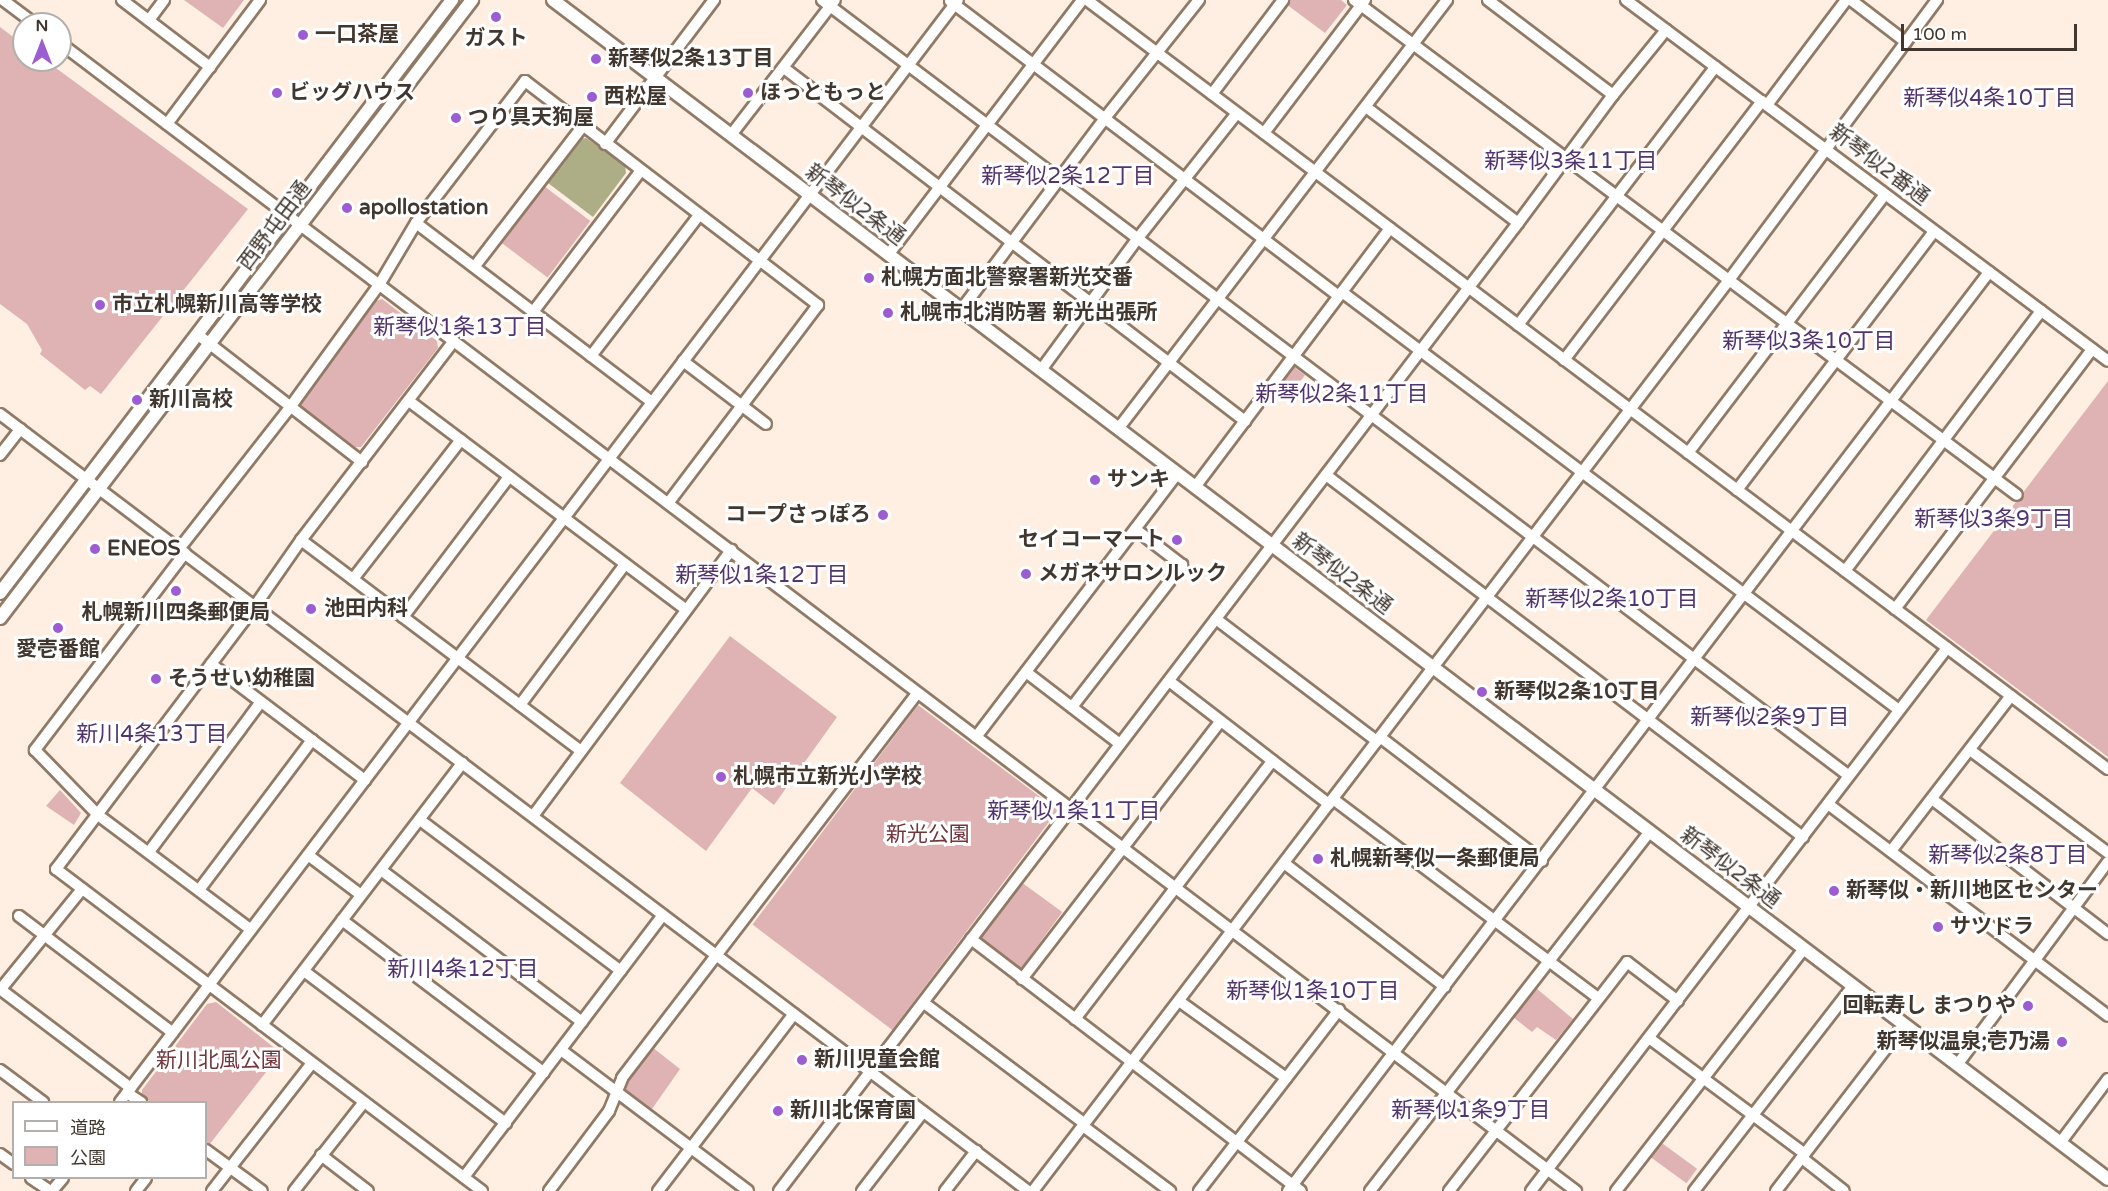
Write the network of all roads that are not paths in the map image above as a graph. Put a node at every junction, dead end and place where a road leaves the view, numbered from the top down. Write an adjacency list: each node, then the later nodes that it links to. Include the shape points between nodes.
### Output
1 (3, 0): 22 (street)
2 (123, 0): 23 (street)
3 (164, 0): 23 (street)
4 (260, 0): 31 (street)
5 (452, 0): 58 (street, 西野屯田通)
6 (472, 0): 62 (street, 西野屯田通)
7 (553, 0): 34 (street, 新琴似2条通)
8 (714, 0): 34 (street)
9 (1082, 0): 29 (street)
10 (1087, 0): 28 (street)
11 (1199, 0): 28 (street)
12 (1283, 0): 35 (street)
13 (1447, 0): 26 (street)
14 (1488, 0): 36 (street)
15 (1846, 0): 37 (street)
16 (1851, 0): 25 (street)
17 (1937, 0): 25 (street)
18 (954, 1): 29 (street); 30 (street)
19 (829, 2): 30 (street); 33 (street)
20 (1360, 2): 26 (street); 45 (street)
21 (1632, 2): 24 (street, 新琴似2番通)
22 (19, 12)
23 (149, 20): 31 (street)
24 (1666, 30): 32 (street, 新琴似2番通); 36 (street)
25 (1906, 42): 48 (street)
26 (1413, 44): 38 (street); 49 (street)
27 (72, 52): 41 (street)
28 (1158, 54): 35 (street); 40 (street)
29 (1032, 63): 40 (street); 42 (street)
30 (908, 65): 42 (street); 44 (street)
31 (210, 66): 41 (street)
32 (1715, 67): 37 (street, 新琴似2番通); 57 (street)
33 (784, 68): 44 (street); 46 (street)
34 (656, 78): 46 (street, 新琴似2条通); 47 (street)
35 (1212, 94): 39 (street)
36 (1613, 95): 49 (street)
37 (1764, 103): 48 (street, 新琴似2番通); 64 (street)
38 (1366, 106): 51 (street); 61 (street)
39 (1237, 113): 45 (street); 53 (street)
40 (1104, 118): 52 (street); 53 (street)
41 (167, 124): 58 (street)
42 (986, 124): 52 (street); 54 (street)
43 (582, 127): 47 (street); 60 (street, via 525,81); 71 (street)
44 (861, 127): 54 (street); 56 (street)
45 (1264, 133): 51 (street)
46 (731, 135): 56 (street, 新琴似2条通)
47 (605, 144): 50 (street)
48 (1827, 150): 55 (street, 新琴似2番通); 73 (street)
49 (1566, 159): 57 (street); 61 (street)
50 (641, 170): 59 (street); 81 (street)
51 (1315, 171): 63 (street); 67 (street)
52 (1059, 178): 66 (street); 68 (street)
53 (1185, 179): 66 (street); 67 (street)
54 (939, 186): 68 (street); 69 (street)
55 (1886, 194): 65 (street, 新琴似2番通); 82 (street)
56 (809, 195): 69 (street, 新琴似2条通); 70 (street)
57 (1615, 195): 64 (street); 83 (street)
58 (287, 215): 62 (street); 84 (street, 西野屯田通)
59 (699, 215): 70 (street); 89 (street)
60 (416, 223): 71 (street); 74 (street)
61 (1518, 223): 75 (street)
62 (300, 225): 74 (street); 86 (street, 西野屯田通)
63 (1390, 228): 75 (street); 76 (street)
64 (1661, 230): 73 (street); 91 (street)
65 (1934, 231): 72 (street, 新琴似2番通); 93 (street)
66 (1138, 238): 77 (street); 78 (street)
67 (1263, 238): 76 (street); 77 (street)
68 (1011, 241): 78 (street); 79 (street)
69 (888, 255): 79 (street, 新琴似2条通)
70 (760, 260): 92 (street); 100 (street, via 818,304)
71 (475, 266): 81 (street)
72 (1989, 272): 80 (street, 新琴似2番通); 99 (street)
73 (1729, 280): 82 (street); 102 (street)
74 (379, 285): 85 (street); 101 (street)
75 (1469, 288): 83 (street); 87 (street)
76 (1341, 294): 87 (street); 90 (street)
77 (1217, 299): 90 (street); 95 (street)
78 (1092, 302): 95 (street); 96 (street)
79 (961, 310): 96 (street, 新琴似2条通)
80 (2041, 311): 88 (street, 新琴似2番通); 110 (street)
81 (533, 312): 89 (street)
82 (1786, 324): 93 (street); 111 (street)
83 (1518, 325): 91 (street)
84 (197, 334): 86 (street); 120 (street, 西野屯田通)
85 (453, 342): 97 (street); 113 (street)
86 (209, 344): 101 (street); 122 (street, 西野屯田通)
87 (1419, 350): 103 (street); 115 (street)
88 (2092, 350): 94 (street, 新琴似2番通); 119 (street)
89 (591, 356): 98 (street)
90 (1294, 357): 103 (street); 105 (street)
91 (1564, 360): 102 (street)
92 (683, 361): 98 (street); 100 (street)
93 (1836, 361): 99 (street); 123 (street)
94 (2108, 361)
95 (1169, 362): 105 (street); 108 (street)
96 (1041, 370): 108 (street, 新琴似2条通)
97 (409, 401): 109 (street); 114 (street)
98 (652, 402): 113 (street)
99 (1891, 402): 110 (street); 128 (street)
100 (742, 405): 106 (street); 125 (street)
101 (291, 406): 114 (street); 133 (street)
102 (1630, 410): 111 (street); 115 (street)
103 (1371, 413): 117 (street); 129 (street)
104 (0, 414): 107 (street)
105 (1245, 421): 121 (street)
106 (766, 424)
107 (20, 429): 112 (street); 120 (street)
108 (1118, 429): 116 (street, 新琴似2条通)
109 (461, 440): 118 (street); 136 (street)
110 (1944, 441): 119 (street); 135 (street)
111 (1688, 453): 123 (street)
112 (0, 455)
113 (609, 459): 125 (street); 126 (street)
114 (362, 462): 130 (street)
115 (1583, 470): 129 (street); 138 (street)
116 (1177, 474): 121 (street, 新琴似2条通); 127 (street)
117 (1326, 475): 131 (street); 139 (street)
118 (509, 477): 126 (street); 143 (street)
119 (1994, 478): 124 (street); 141 (street)
120 (87, 479): 122 (street); 137 (street, 西野屯田通)
121 (1195, 487): 131 (street, 新琴似2条通)
122 (99, 488): 133 (street); 144 (street, 西野屯田通)
123 (1737, 490): 128 (street)
124 (2017, 495)
125 (668, 503): 132 (street)
126 (564, 519): 134 (street); 147 (street)
127 (1135, 529): 151 (street); 157 (street, via 1182,565)
128 (1793, 532): 135 (street); 138 (street)
129 (1533, 537): 139 (street); 148 (street)
130 (301, 540): 136 (street); 140 (street)
131 (1272, 546): 145 (street); 150 (street, 新琴似2条通)
132 (731, 550): 142 (street); 153 (street)
133 (182, 551): 140 (street); 178 (street, via 35,750)
134 (625, 564): 142 (street); 156 (street)
135 (1845, 571): 141 (street)
136 (353, 579): 143 (street)
137 (0, 593)
138 (1746, 594): 148 (street); 158 (street)
139 (1486, 598): 150 (street); 159 (street)
140 (255, 606): 149 (street); 161 (street)
141 (1895, 609): 146 (street)
142 (686, 610): 166 (street)
143 (403, 617): 147 (street)
144 (0, 618)
145 (1216, 619): 152 (street); 163 (street)
146 (1947, 648): 154 (street); 158 (street)
147 (458, 659): 156 (street); 161 (street)
148 (1696, 659): 159 (street); 171 (street)
149 (211, 664): 155 (street); 178 (street)
150 (1433, 667): 163 (street); 173 (street, 新琴似2条通)
151 (1026, 672): 157 (street); 162 (street)
152 (1169, 681): 160 (street); 165 (street)
153 (917, 693): 162 (street); 208 (street)
154 (2011, 696): 167 (street); 170 (street)
155 (261, 702): 164 (street); 185 (street)
156 (520, 705): 166 (street)
157 (1072, 707): 165 (street)
158 (1899, 710): 171 (street)
159 (1649, 721): 173 (street); 182 (street)
160 (1220, 722): 168 (street); 183 (street)
161 (409, 723): 169 (street); 172 (street)
162 (976, 737): 177 (street)
163 (1378, 739): 175 (street); 188 (street)
164 (312, 740): 172 (street); 194 (street)
165 (1120, 744): 177 (street)
166 (580, 750): 179 (street)
167 (1970, 750): 174 (street); 186 (street)
168 (1272, 761): 175 (street); 192 (street)
169 (462, 763): 179 (street); 180 (street)
170 (2108, 769)
171 (1849, 776): 176 (street)
172 (365, 780): 187 (street)
173 (1596, 791): 181 (street, 新琴似2条通); 188 (street)
174 (1932, 799): 184 (street); 197 (street)
175 (1331, 801): 190 (street); 201 (street)
176 (1828, 804): 182 (street); 184 (street)
177 (1071, 808): 183 (street); 206 (street)
178 (98, 815): 185 (street); 193 (street, via 56,869)
179 (532, 816): 198 (street)
180 (420, 820): 191 (street); 212 (street)
181 (1649, 832): 196 (street, 新琴似2条通); 209 (street)
182 (1803, 837): 196 (street)
183 (1123, 848): 192 (street); 213 (street)
184 (1891, 851): 210 (street)
185 (149, 852): 194 (street)
186 (2108, 853)
187 (308, 855): 195 (street); 202 (street)
188 (1542, 861): 201 (street)
189 (2108, 862): 197 (street)
190 (1284, 863): 203 (street); 216 (street)
191 (381, 870): 195 (street); 226 (street)
192 (1176, 887): 203 (street); 225 (street)
193 (82, 889): 204 (street); 214 (street)
194 (199, 890): 202 (street)
195 (361, 895): 200 (street)
196 (1750, 908): 207 (street, 新琴似2条通); 220 (street)
197 (2073, 908): 205 (street); 210 (street)
198 (663, 915): 208 (street); 212 (street)
199 (19, 916): 204 (street)
200 (342, 920): 211 (street); 238 (street)
201 (1496, 921): 209 (street); 216 (street)
202 (251, 930): 214 (street)
203 (1232, 931): 219 (street); 222 (street)
204 (43, 934): 217 (street); 229 (street)
205 (2108, 934)
206 (971, 939): 213 (street); 221 (street)
207 (1804, 949): 215 (street, 新琴似2条通); 239 (street)
208 (717, 956): 223 (street); 243 (street, via 622,1078)
209 (1549, 960): 218 (street); 244 (street)
210 (2034, 960): 224 (street); 235 (street)
211 (304, 971): 227 (street); 251 (street)
212 (621, 971): 226 (street)
213 (1022, 979): 225 (street)
214 (209, 985): 227 (street); 229 (street)
215 (1853, 986): 228 (street, 新琴似2条通); 250 (street)
216 (1445, 987): 232 (street)
217 (0, 989): 242 (street)
218 (1598, 998): 220 (street, via 1627,962); 253 (street)
219 (1179, 1001): 234 (street); 240 (street)
220 (1678, 1001): 230 (street)
221 (924, 1003): 237 (street); 252 (street)
222 (1339, 1010): 232 (street); 240 (street)
223 (794, 1014): 237 (street); 256 (street)
224 (2108, 1016)
225 (1075, 1019): 234 (street)
226 (582, 1022): 231 (street)
227 (262, 1025): 233 (street)
228 (1904, 1025): 235 (street, 新琴似2条通); 260 (street)
229 (173, 1033): 242 (street)
230 (1649, 1038): 239 (street); 262 (street)
231 (561, 1050): 238 (street); 243 (street)
232 (1394, 1054): 244 (street); 268 (street)
233 (312, 1063): 248 (street); 261 (street)
234 (1132, 1063): 252 (street); 254 (street)
235 (1957, 1065): 255 (street, 新琴似2条通)
236 (0, 1070): 245 (street)
237 (871, 1072): 249 (street); 279 (street)
238 (544, 1073): 251 (street)
239 (1703, 1077): 250 (street); 290 (street)
240 (1286, 1078): 254 (street)
241 (2108, 1079): 255 (street)
242 (129, 1090): 246 (street); 247 (street)
243 (617, 1091): 256 (street); 276 (street, via 609,1111)
244 (1447, 1093): 253 (street); 286 (street)
245 (42, 1101)
246 (121, 1101)
247 (140, 1101)
248 (364, 1102): 259 (street); 263 (street)
249 (923, 1112): 258 (street); 280 (street)
250 (1753, 1114): 260 (street); 291 (street)
251 (506, 1123): 263 (street)
252 (1084, 1125): 283 (street); 284 (street)
253 (1496, 1130): 262 (street); 287 (street)
254 (1237, 1142): 268 (street); 285 (street)
255 (2060, 1143): 267 (street, 新琴似2条通)
256 (690, 1147): 277 (street); 278 (street)
257 (207, 1151): 261 (street)
258 (976, 1151): 281 (street); 282 (street)
259 (321, 1155): 273 (street); 274 (street)
260 (1804, 1156): 292 (street); 293 (street)
261 (230, 1167): 271 (street); 272 (street)
262 (1548, 1170): 288 (street); 289 (street)
263 (464, 1177): 275 (street)
264 (33, 1179): 269 (street)
265 (62, 1179): 269 (street)
266 (145, 1179): 270 (street)
267 (2108, 1179)
268 (1294, 1189)
269 (51, 1191)
270 (136, 1191)
271 (212, 1191)
272 (262, 1191)
273 (294, 1191)
274 (368, 1191)
275 (482, 1191)
276 (549, 1191)
277 (658, 1191)
278 (748, 1191)
279 (779, 1191)
280 (862, 1191)
281 (945, 1191)
282 (1028, 1191)
283 (1033, 1191)
284 (1170, 1191)
285 (1200, 1191)
286 (1370, 1191)
287 (1449, 1191)
288 (1531, 1191)
289 (1576, 1191)
290 (1616, 1191)
291 (1694, 1191)
292 (1776, 1191)
293 (1844, 1191)

